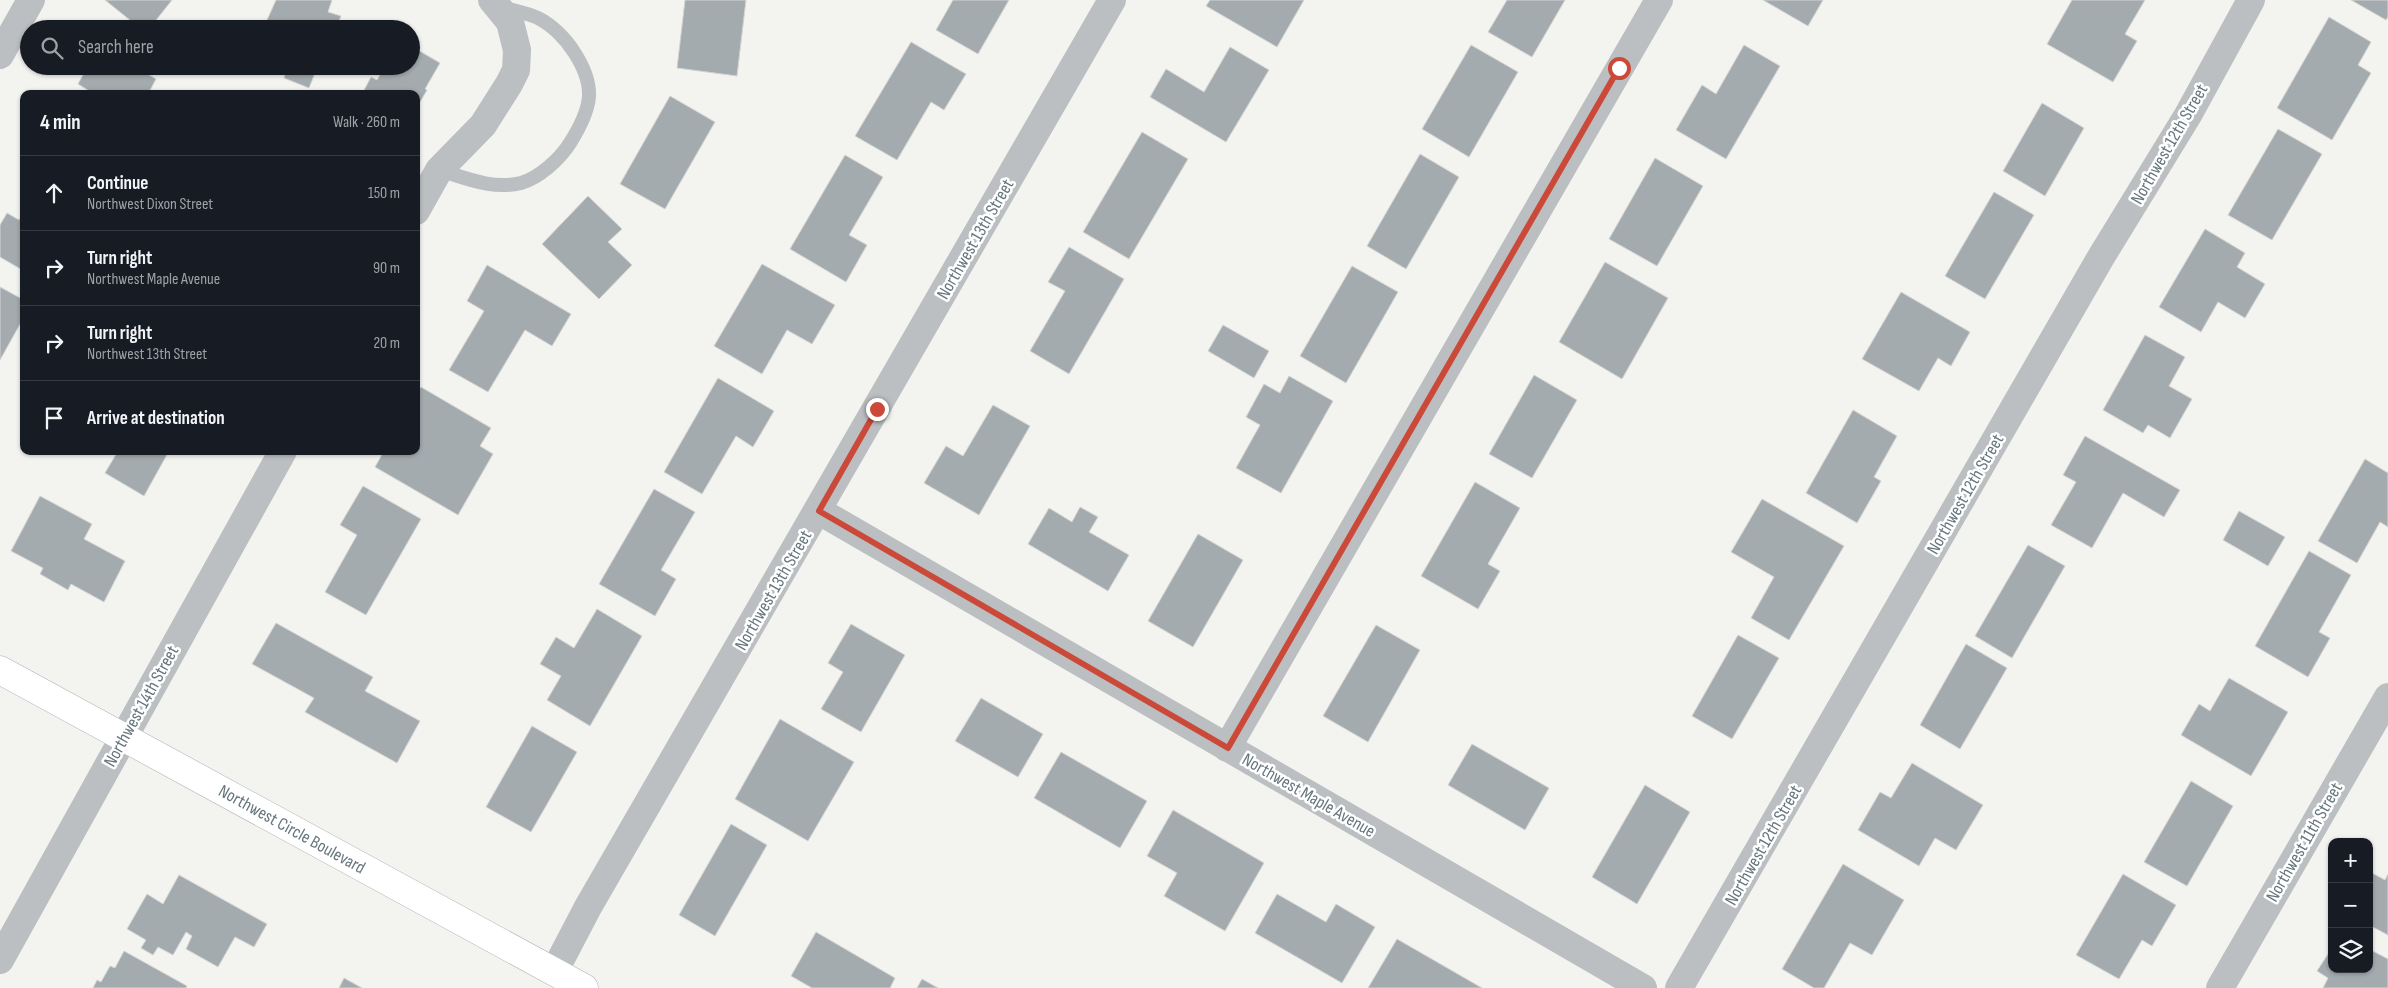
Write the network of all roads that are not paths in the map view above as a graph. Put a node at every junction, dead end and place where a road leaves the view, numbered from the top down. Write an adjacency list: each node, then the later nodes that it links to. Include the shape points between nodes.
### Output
1 (31, 0): 6 (street)
2 (1112, 0): 10 (street, Northwest 13th Street)
3 (1659, 0): 14 (street)
4 (2251, 0): 19 (street, Northwest 12th Street, via 2188,115 2101,257)
5 (496, 3): 7 (street, via 510,22 517,50 516,70 483,125); 7 (lane, via 539,18 567,40 586,70 590,92 582,123 566,150 540,174 521,183 489,185)
6 (0, 55)
7 (439, 170): 8 (street)
8 (420, 204)
9 (281, 455): 13 (street, Northwest 14th Street)
10 (819, 511): 14 (street, Northwest Maple Avenue); 16 (street, Northwest 13th Street)
11 (0, 670): 13 (main road, Northwest Circle Boulevard)
12 (2388, 697): 20 (street, Northwest 11th Street)
13 (124, 737): 15 (street, Northwest 14th Street); 16 (main road, Northwest Circle Boulevard)
14 (1228, 748): 18 (street, Northwest Maple Avenue)
15 (0, 960)
16 (554, 972): 17 (main road, Northwest Circle Boulevard)
17 (584, 988)
18 (1643, 988)
19 (1679, 988)
20 (2220, 988)

